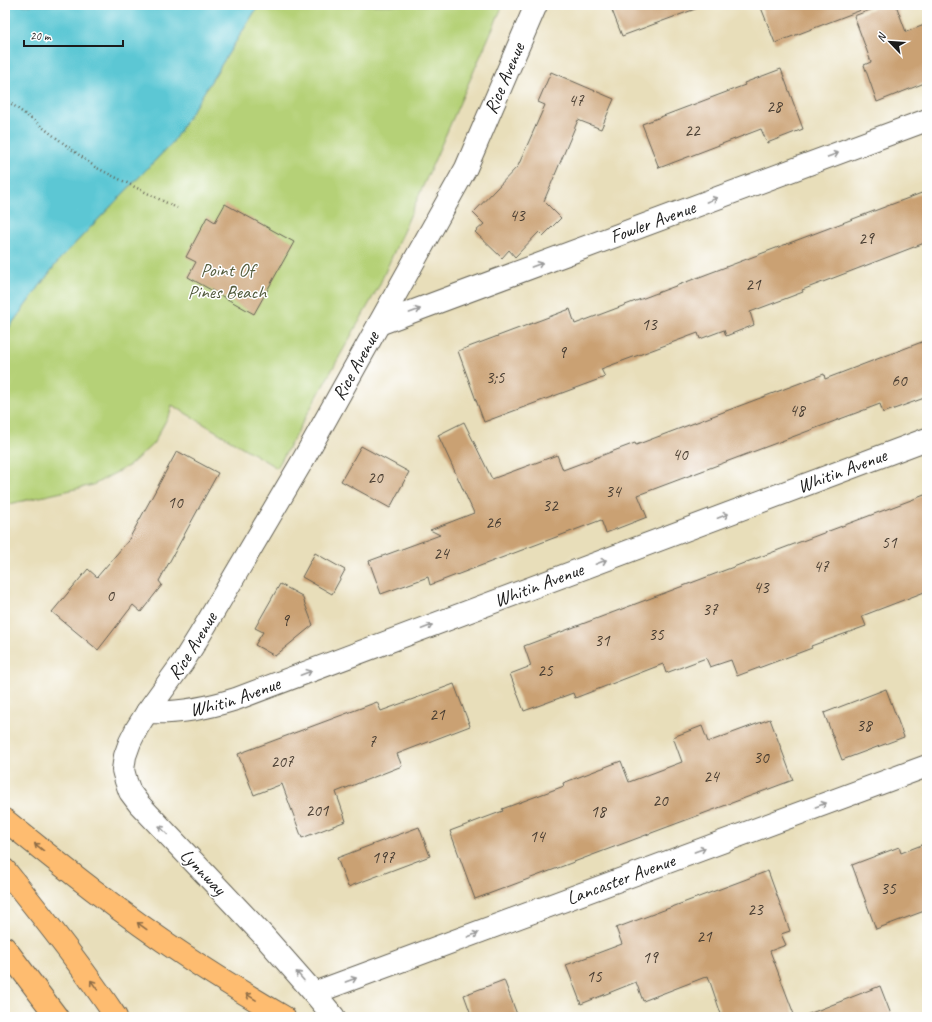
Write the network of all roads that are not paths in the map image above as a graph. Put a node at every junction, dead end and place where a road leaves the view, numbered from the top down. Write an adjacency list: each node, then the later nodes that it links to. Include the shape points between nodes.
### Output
1 (536, 5): 3 (street, Rice Avenue, via 466,168)
2 (927, 120): 3 (street, Fowler Avenue, one-way to 2)
3 (379, 324): 5 (street, Rice Avenue, via 205,627)
4 (927, 439): 5 (street, Whitin Avenue, one-way to 4, via 188,711 236,699)
5 (147, 712): 11 (street, Lynnway, one-way to 5, via 130,792 123,770 125,756)
6 (927, 766): 11 (street, Lancaster Avenue, one-way to 6)
7 (5, 820): 15 (highway, one-way to 7, via 165,942 73,875)
8 (5, 870): 14 (highway, one-way to 8, via 80,965)
9 (5, 948): 10 (highway)
10 (22, 970): 12 (highway); 13 (highway)
11 (314, 993): 16 (street, Lynnway)
12 (48, 1017)
13 (57, 1017)
14 (116, 1017)
15 (284, 1017)
16 (334, 1017)

